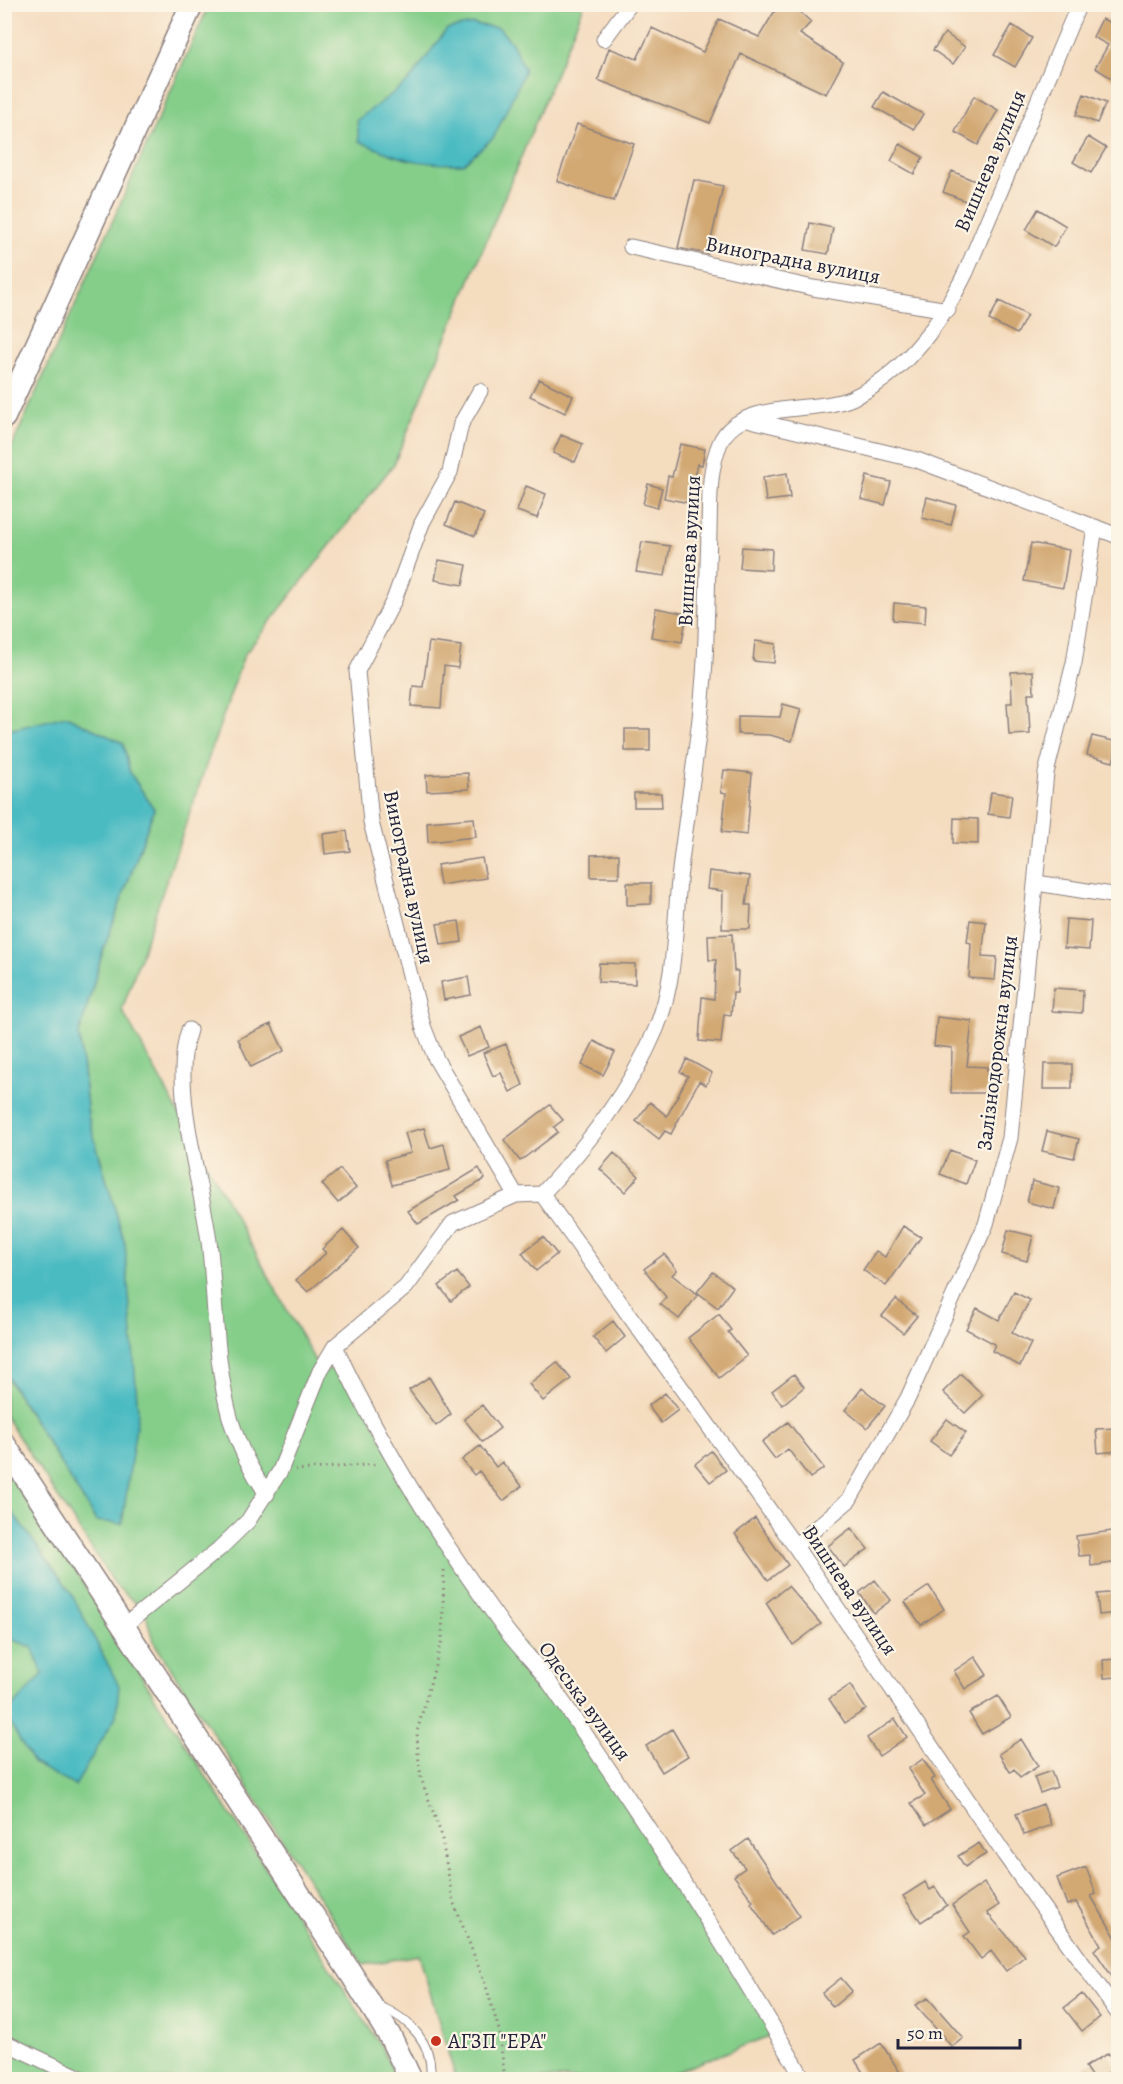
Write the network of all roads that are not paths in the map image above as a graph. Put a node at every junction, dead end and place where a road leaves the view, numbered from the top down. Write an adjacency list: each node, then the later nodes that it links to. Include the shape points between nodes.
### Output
1 (192, 4): 8 (street)
2 (630, 4): 4 (street)
3 (1079, 4): 6 (street, Вишнева вулиця)
4 (604, 39)
5 (631, 247): 6 (street, Виноградна вулиця, via 813,288)
6 (948, 310): 9 (street, Вишнева вулиця, via 914,352 878,383 850,399)
7 (480, 391): 16 (street, Виноградна вулиця, via 461,424 450,472 422,523 393,600 357,671 371,822 423,1026 436,1059)
8 (4, 417)
9 (748, 419): 10 (street, via 916,460); 15 (street, Вишнева вулиця, via 734,426 721,442 711,480 705,664 679,874 675,954 657,1028 629,1082 581,1152)
10 (1095, 527): 11 (street); 12 (street, Залізнодорожна вулиця, via 1074,663 1046,773)
11 (1119, 536)
12 (1037, 883): 13 (street); 20 (street, Залізнодорожна вулиця, via 1010,1138 986,1224 908,1398 849,1500)
13 (1119, 896)
14 (189, 1030): 19 (street, via 183,1074 189,1133 210,1248 219,1360 231,1421 249,1468)
15 (542, 1194): 16 (street); 20 (street, Вишнева вулиця)
16 (516, 1195): 17 (street, via 453,1223 406,1287)
17 (335, 1346): 19 (street, via 320,1371); 28 (street, Одеська вулиця, via 395,1462 444,1540 637,1810)
18 (4, 1444): 21 (street)
19 (267, 1494): 21 (street, via 248,1521 219,1549)
20 (795, 1546): 23 (street, Вишнева вулиця, via 1005,1855)
21 (124, 1626): 22 (street)
22 (368, 2002): 26 (street); 27 (lane, via 417,2030 428,2049)
23 (1119, 2013)
24 (4, 2042): 25 (street)
25 (85, 2079)
26 (411, 2079)
27 (430, 2079)
28 (804, 2079)

